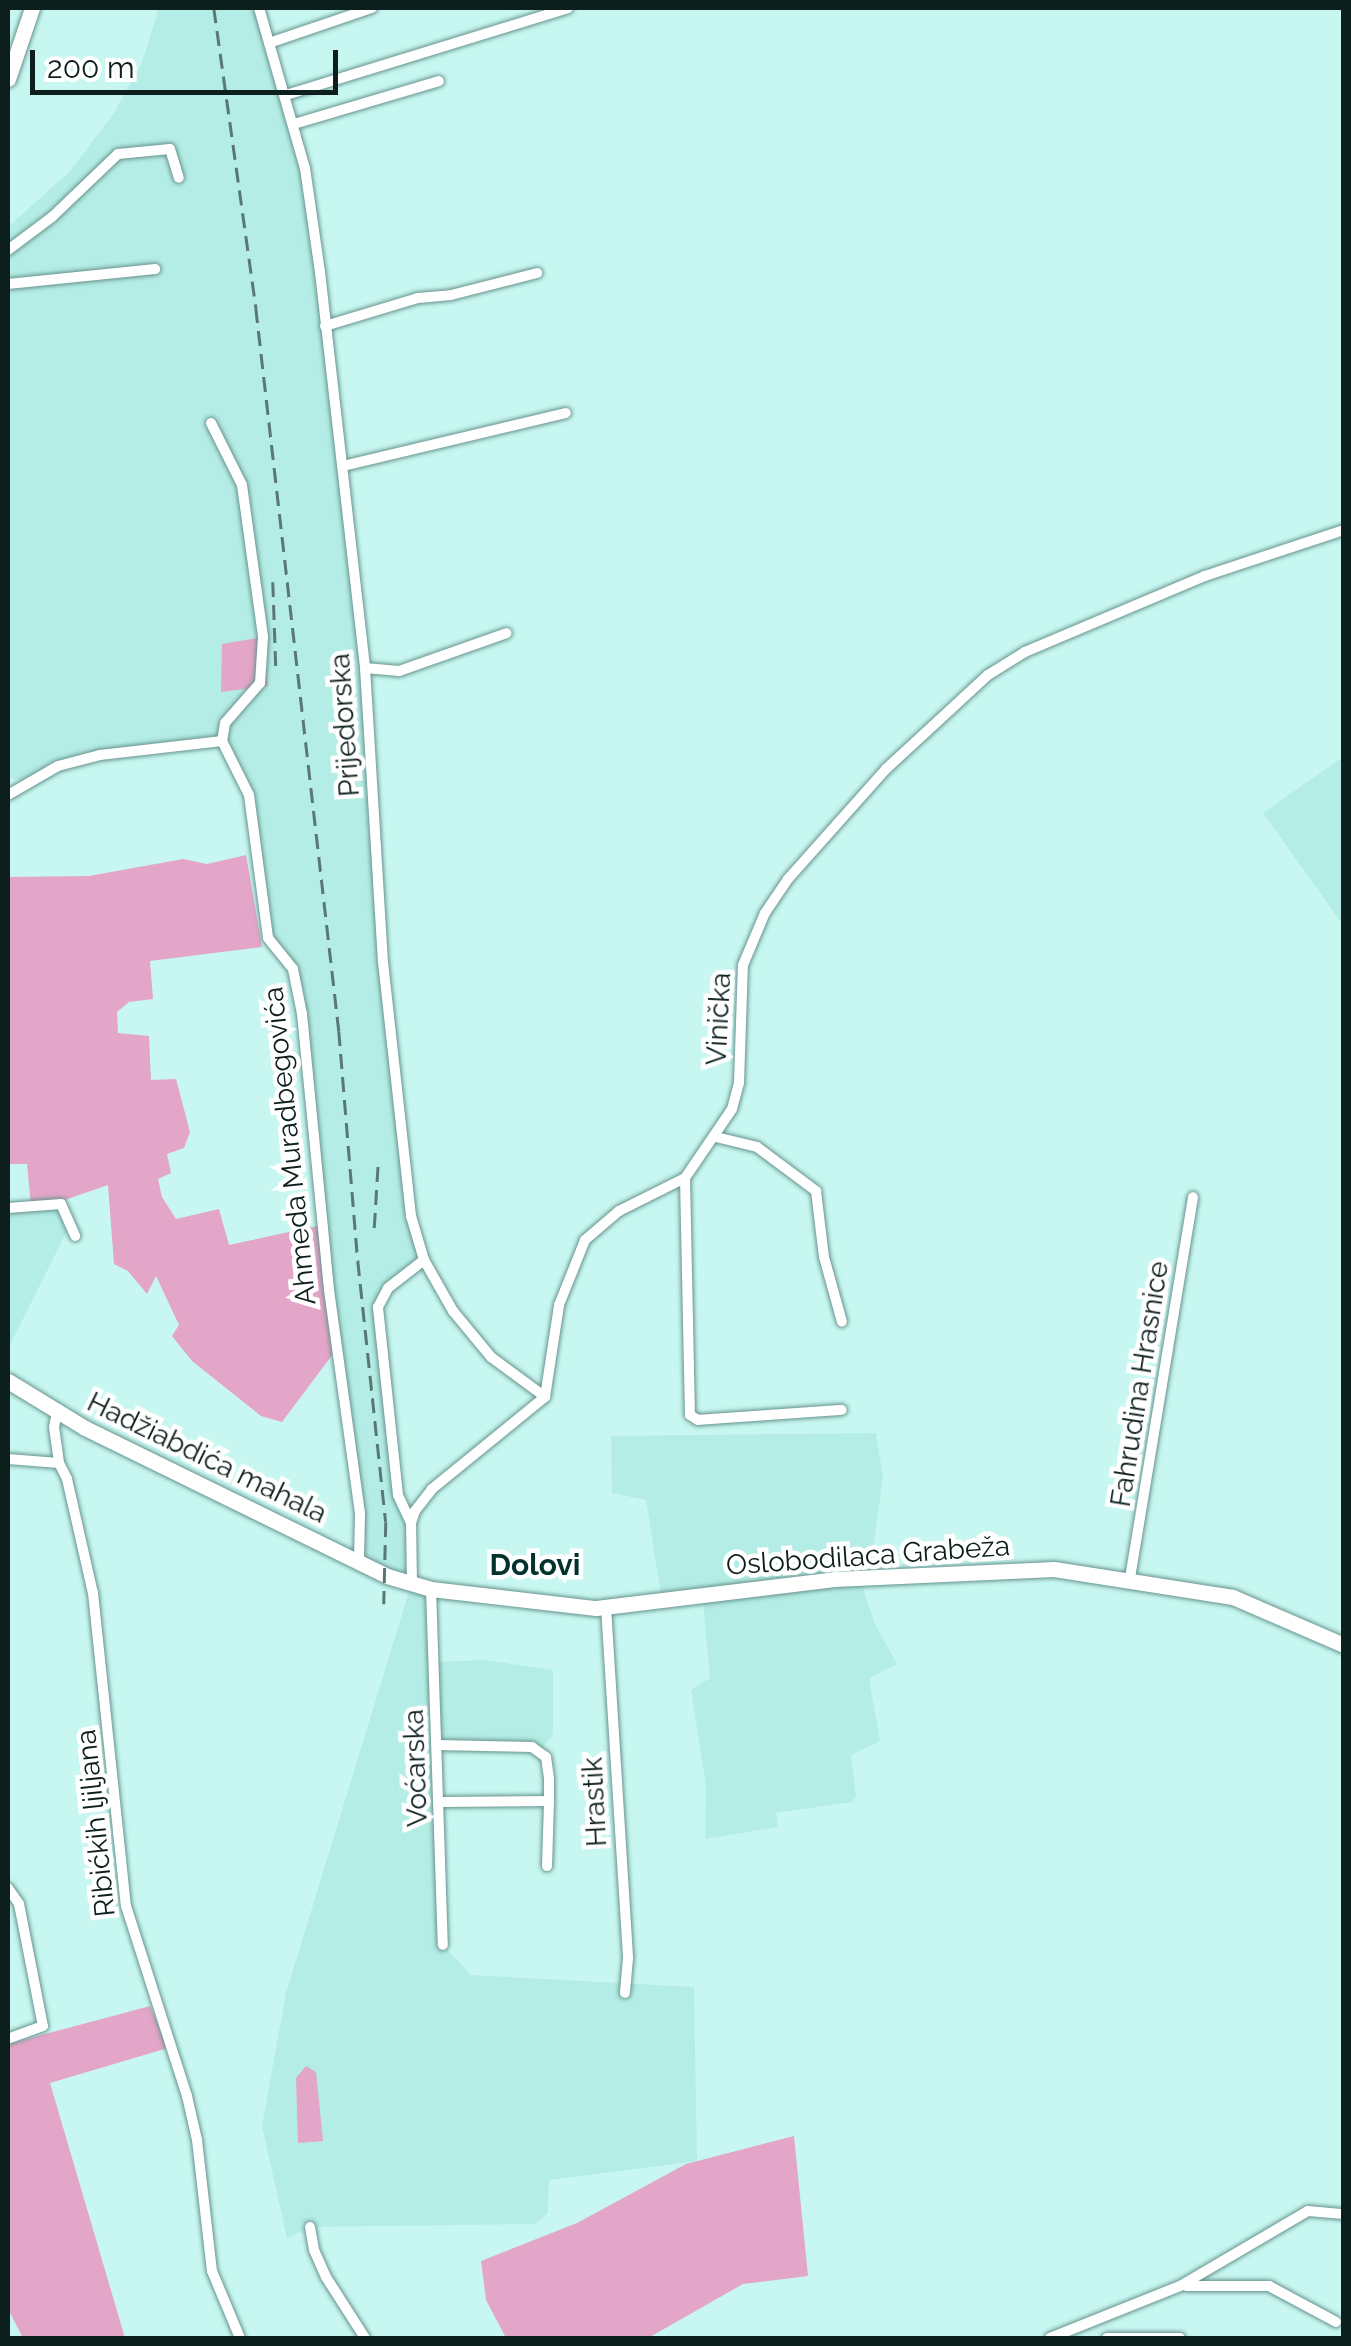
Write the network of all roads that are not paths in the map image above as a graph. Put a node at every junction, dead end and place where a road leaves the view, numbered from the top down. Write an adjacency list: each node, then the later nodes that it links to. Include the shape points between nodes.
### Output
1 (32, 8): 6 (street)
2 (259, 8): 5 (street, Prijedorska)
3 (372, 8): 5 (street)
4 (568, 8): 8 (street)
5 (269, 42): 8 (street, Prijedorska)
6 (8, 79)
7 (439, 81): 9 (street)
8 (286, 94): 9 (street, Prijedorska)
9 (294, 124): 15 (street, Prijedorska)
10 (179, 178): 11 (street, via 170,149 118,154)
11 (8, 250)
12 (156, 269): 14 (street)
13 (537, 273): 15 (street)
14 (8, 284)
15 (324, 326): 18 (street, Prijedorska)
16 (566, 413): 18 (street)
17 (212, 424): 22 (street, via 242,485 263,637 260,683 225,723)
18 (343, 466): 21 (street, Prijedorska)
19 (1344, 530): 24 (street, Vinička, via 1205,576 1025,652 975,684 924,731 788,879 765,913 741,979 737,1095)
20 (508, 633): 21 (street, via 399,671)
21 (364, 668): 29 (street, Prijedorska, via 398,1119)
22 (222, 741): 23 (street, via 100,754 58,766); 38 (street, Ahmeda Muradbegovića, via 249,795 268,938 293,968 302,1014 329,1290 360,1513)
23 (8, 795)
24 (716, 1137): 25 (street, Vinička); 30 (street, via 756,1148 816,1191)
25 (685, 1178): 32 (street, Vinička, via 619,1212 585,1240 559,1304); 33 (street, via 690,1416)
26 (1193, 1197): 40 (street, Fahrudina Hrasnice)
27 (8, 1208): 28 (street, via 61,1204)
28 (75, 1236)
29 (424, 1260): 32 (street, Prijedorska, via 440,1294 490,1357); 37 (street, via 388,1288 378,1307 398,1495)
30 (842, 1322)
31 (8, 1381): 34 (street, Hadžiabdića mahala)
32 (545, 1397): 37 (street, via 432,1490)
33 (842, 1410)
34 (57, 1412): 36 (street, Ribićkih ljiljana); 38 (street, Hadžiabdića mahala)
35 (8, 1459): 36 (street)
36 (59, 1463): 57 (street, Ribićkih ljiljana, via 93,1592 126,1906 188,2096 212,2271)
37 (410, 1523): 41 (street)
38 (359, 1561): 39 (street, Hadžiabdića mahala)
39 (387, 1576): 41 (street, Oslobodilaca Grabeža)
40 (1130, 1578): 43 (street, Oslobodilaca Grabeža, via 1054,1569 917,1574); 44 (street, Oslobodilaca Grabeža, via 1234,1597)
41 (412, 1584): 42 (street, Oslobodilaca Grabeža)
42 (431, 1589): 43 (street, Oslobodilaca Grabeža); 45 (street, Voćarska)
43 (606, 1607): 51 (street, Hrastik)
44 (1344, 1645)
45 (438, 1745): 46 (street, via 541,1750); 47 (street, Voćarska)
46 (549, 1801): 47 (street); 48 (street)
47 (441, 1802): 50 (street, Voćarska)
48 (547, 1866)
49 (8, 1888): 52 (street, via 19,1904 43,2026)
50 (443, 1945)
51 (625, 1994)
52 (8, 2039)
53 (1344, 2214): 55 (street, via 1308,2210)
54 (310, 2228): 58 (street, via 326,2277)
55 (1180, 2286): 56 (street, via 1269,2286); 59 (street)
56 (1336, 2322)
57 (240, 2338)
58 (365, 2338)
59 (1050, 2338)
60 (1107, 2338): 61 (street)
61 (1180, 2338)

